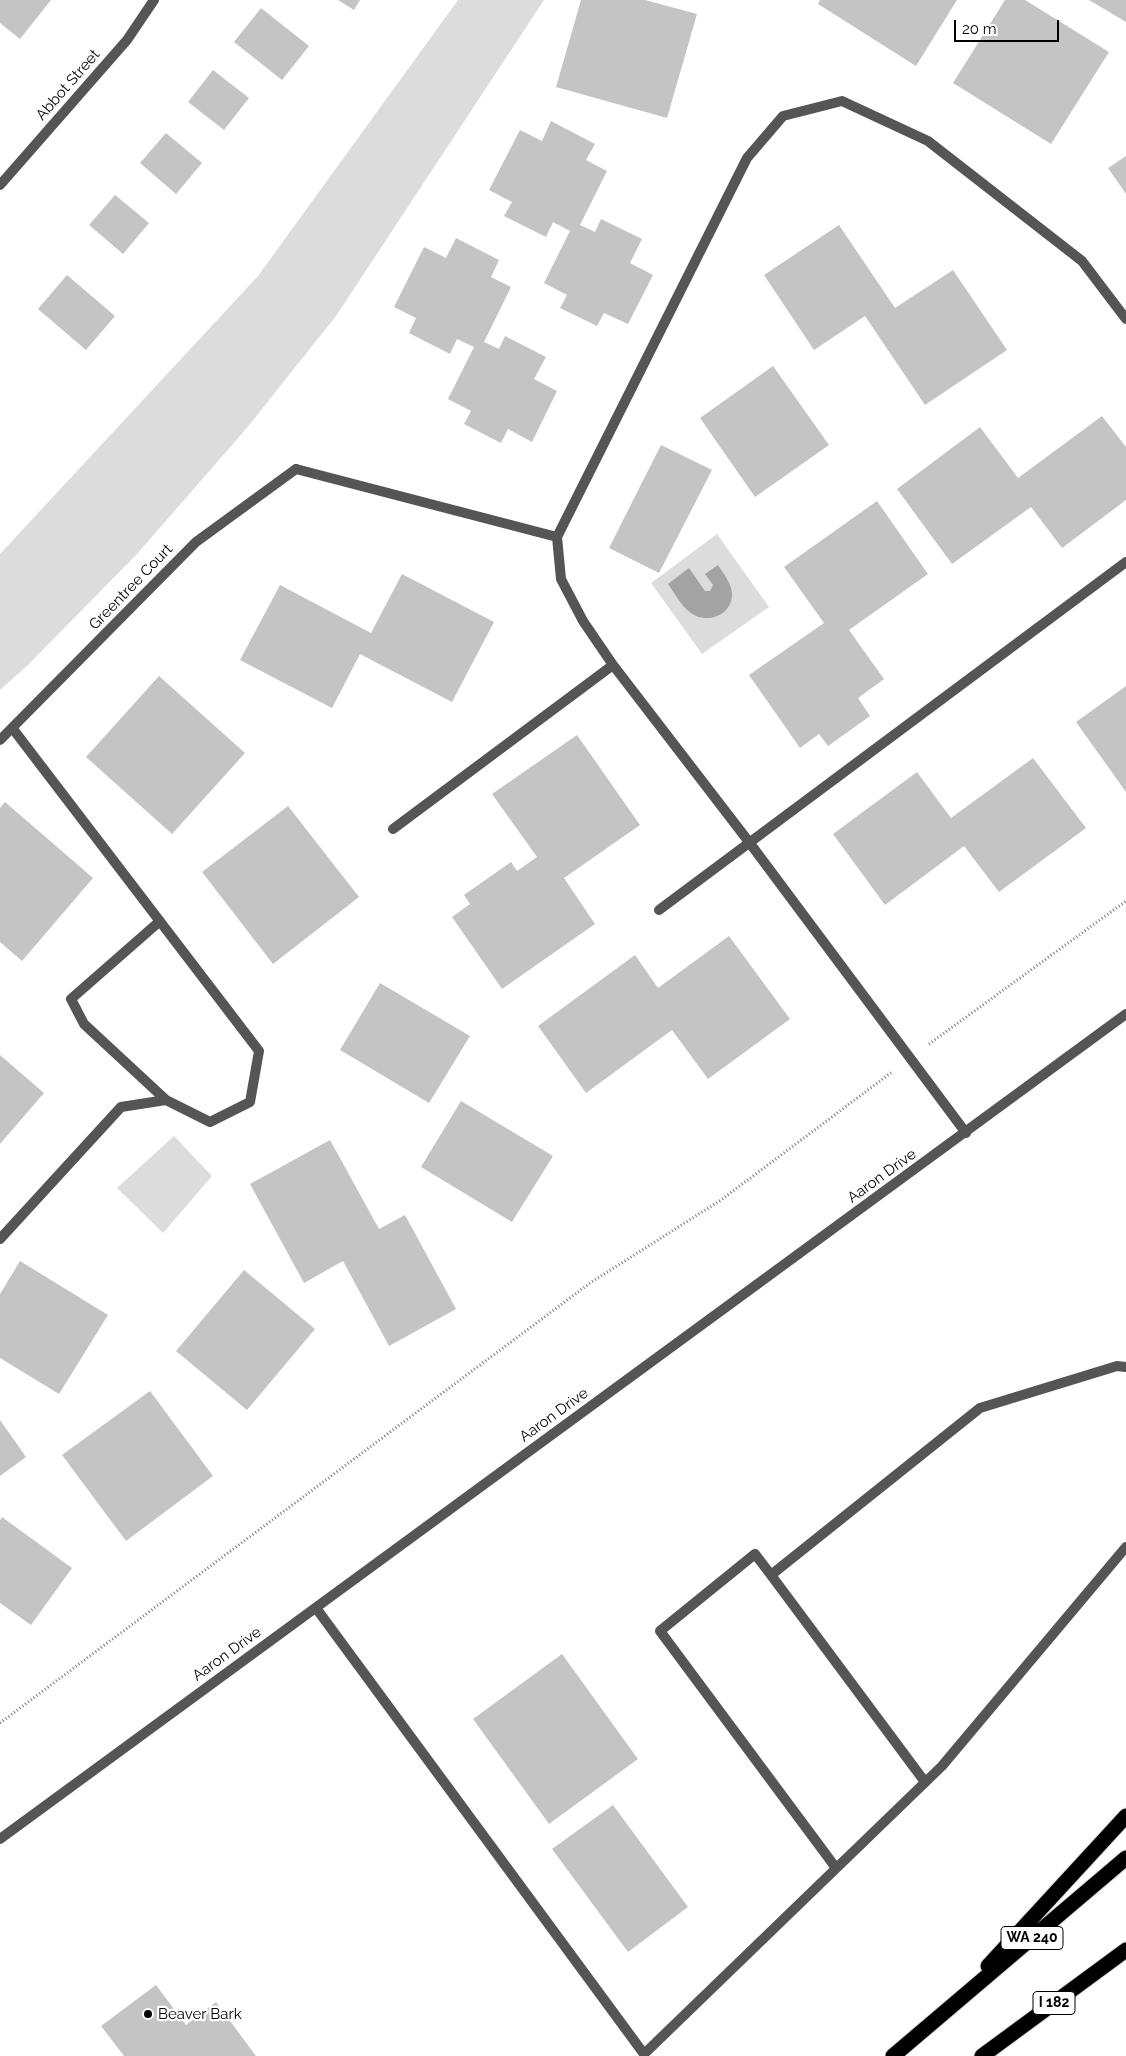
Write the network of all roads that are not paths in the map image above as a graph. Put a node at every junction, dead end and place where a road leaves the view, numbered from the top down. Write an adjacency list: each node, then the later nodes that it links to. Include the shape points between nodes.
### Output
1 (154, 0): 2 (street, Abbot Street, via 127,40)
2 (0, 185)
3 (1126, 319): 4 (street, via 1082,261 928,140 842,101 783,116 747,158)
4 (558, 537): 6 (street, via 561,579 583,621); 7 (street, Greentree Court, via 296,469 196,542)
5 (1126, 562): 10 (street)
6 (613, 665): 9 (street); 10 (street)
7 (14, 729): 8 (street, Greentree Court); 12 (street)
8 (0, 740)
9 (393, 829)
10 (749, 842): 11 (street); 15 (street)
11 (659, 910)
12 (160, 921): 14 (street, via 70,998 84,1024); 14 (street, via 260,1051 250,1102 210,1122)
13 (1126, 1014): 15 (street, Aaron Drive)
14 (166, 1100): 16 (street, via 121,1107)
15 (966, 1133): 20 (street, Aaron Drive)
16 (0, 1239)
17 (1126, 1368): 19 (street, via 1117,1366 980,1408)
18 (1126, 1547): 21 (street, via 942,1766)
19 (770, 1575): 21 (street); 25 (street, via 756,1554 660,1631)
20 (316, 1608): 23 (street, Aaron Drive); 25 (street, via 644,2054)
21 (925, 1782): 25 (street)
22 (1126, 1816): 27 (highway)
23 (0, 1840)
24 (1126, 1858): 27 (highway, WA 240)
25 (836, 1868)
26 (1126, 1950): 29 (highway, I 182)
27 (939, 2019): 28 (highway, WA 240)
28 (893, 2056)
29 (982, 2056)

